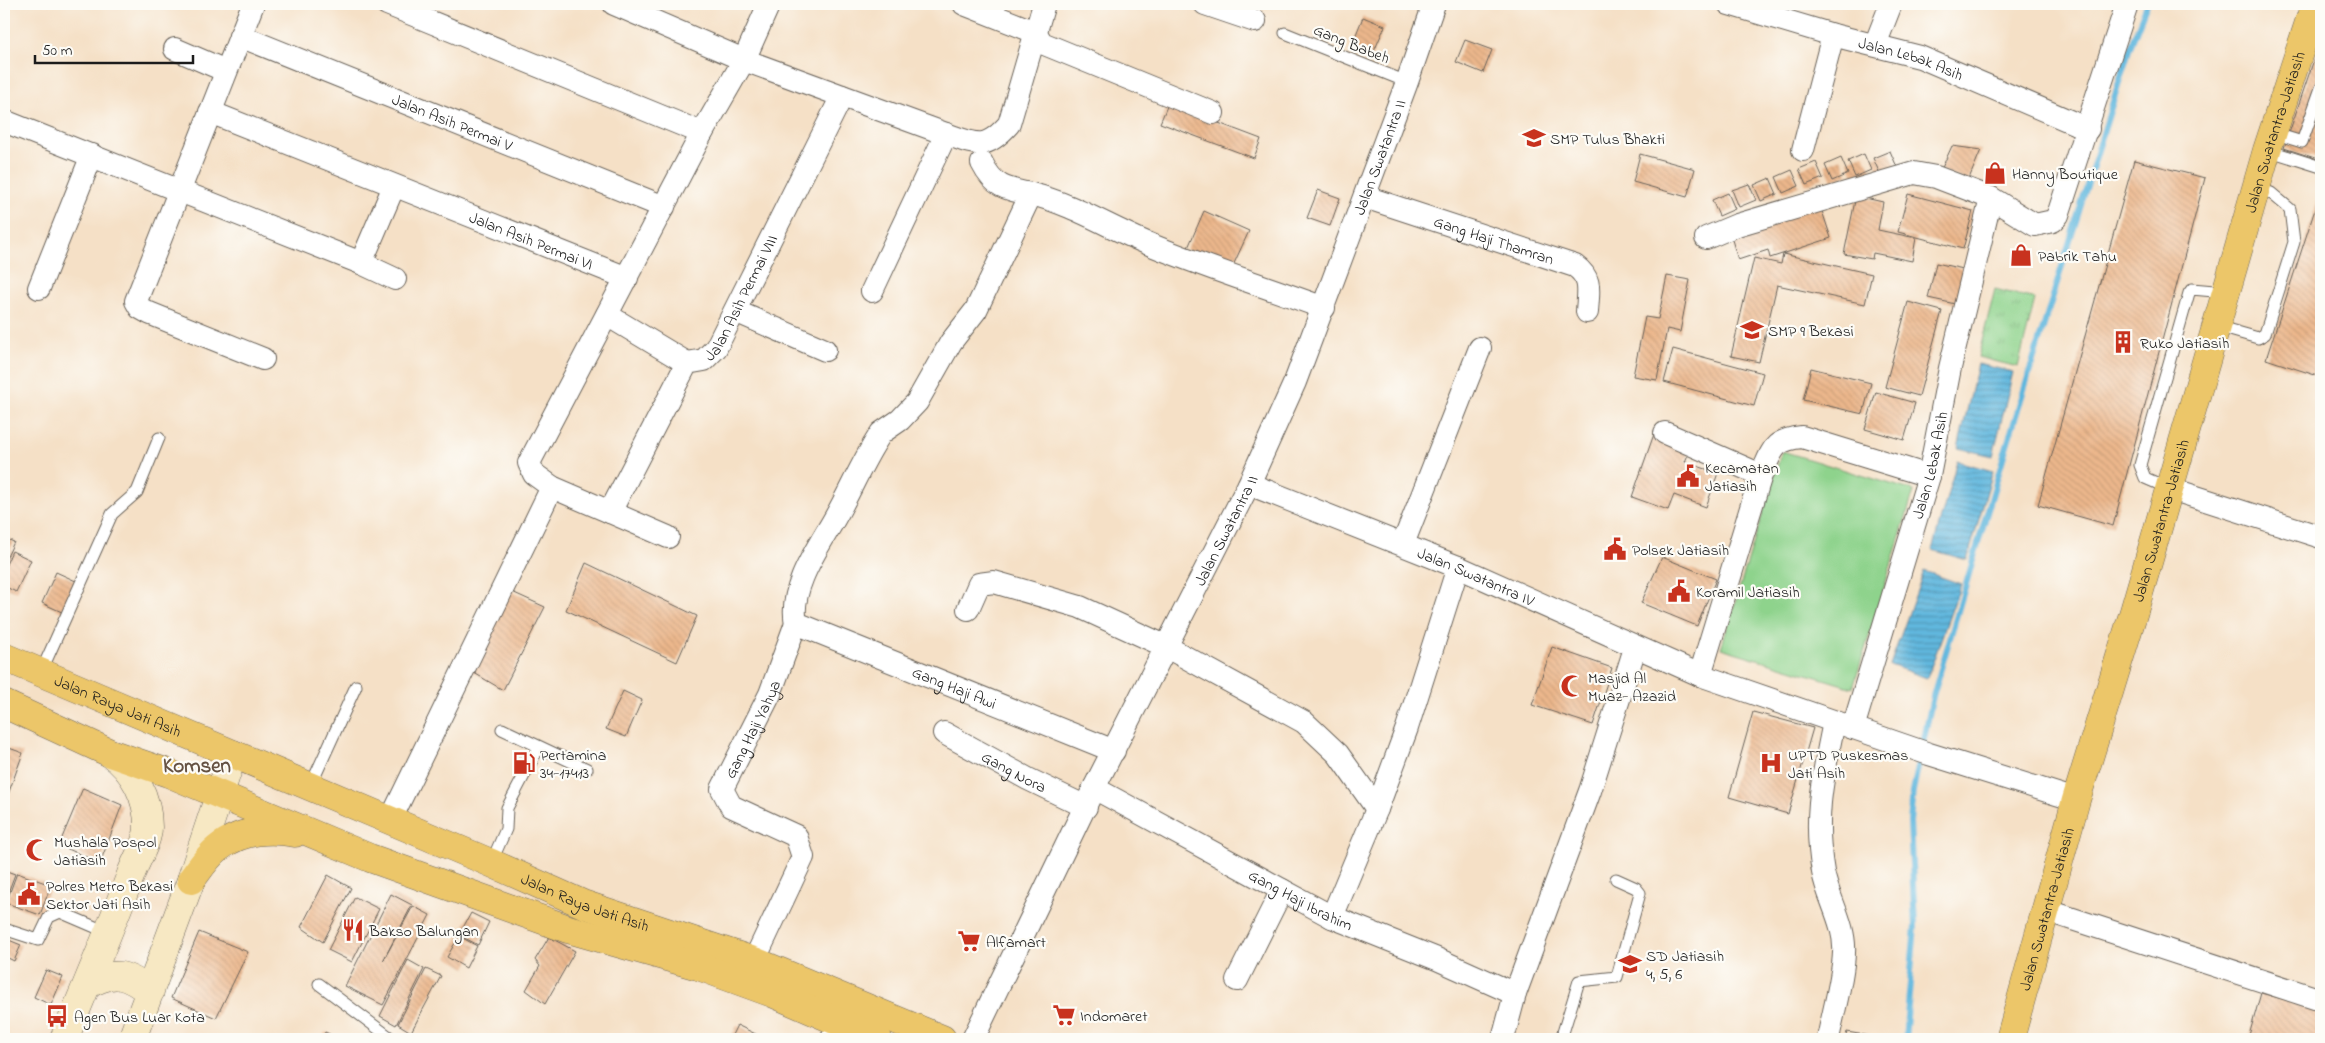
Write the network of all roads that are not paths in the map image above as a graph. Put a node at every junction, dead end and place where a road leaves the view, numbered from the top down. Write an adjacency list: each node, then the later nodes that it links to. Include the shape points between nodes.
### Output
1 (252, 4): 17 (street)
2 (387, 4): 29 (street)
3 (770, 4): 20 (street)
4 (964, 4): 14 (street)
5 (1044, 4): 14 (street)
6 (1206, 4): 13 (street)
7 (1434, 4): 22 (street, Jalan Swatantra II)
8 (1729, 4): 16 (street, Jalan Lebak Asih)
9 (1891, 4): 18 (street)
10 (2128, 4): 28 (street)
11 (2315, 4): 31 (main road, Jalan Swatantra-Jatiasih)
12 (623, 5): 20 (street)
13 (1254, 21)
14 (1035, 32): 26 (street, via 1042,43); 30 (street, via 1009,124 997,137 984,144)
15 (1286, 33): 22 (lane, Gang Babeh)
16 (1833, 35): 18 (street, Jalan Lebak Asih); 32 (street)
17 (240, 36): 21 (street); 42 (street, Jalan Asih Permai V)
18 (1875, 45): 28 (street, Jalan Lebak Asih, via 1920,57)
19 (175, 49): 21 (street)
20 (744, 60): 24 (street); 29 (street)
21 (226, 71): 25 (street)
22 (1407, 82): 40 (street, Jalan Swatantra II)
23 (2321, 88): 31 (lane, via 2302,142)
24 (842, 96): 30 (street); 51 (street, Jalan Asih Permai VIII)
25 (210, 112): 36 (street, Jalan Asih Permai VI); 38 (street)
26 (1213, 113)
27 (4, 121): 33 (street)
28 (2088, 129): 41 (street, via 2058,216 2053,221 2035,224)
29 (702, 133): 42 (street)
30 (946, 134): 48 (street)
31 (2269, 141): 35 (lane); 37 (main road, Jalan Swatantra-Jatiasih)
32 (1803, 150)
33 (92, 155): 38 (street); 47 (street)
34 (982, 163): 39 (street, via 989,177 998,185)
35 (2321, 167)
36 (394, 186): 44 (street); 45 (street, Jalan Asih Permai VI)
37 (2256, 188): 49 (main road, Jalan Swatantra-Jatiasih); 54 (lane, via 2271,193 2291,212 2294,242 2288,276 2262,336 2258,338)
38 (179, 190): 44 (street); 57 (street, via 136,301 149,313)
39 (1030, 194): 50 (street, via 1076,210 1153,246); 72 (street, via 976,310 951,342 917,402 900,420 881,433 818,544 797,597)
40 (1365, 197): 50 (street, Jalan Swatantra II); 52 (street, Gang Haji Thamran, via 1574,266 1583,272 1588,282)
41 (1991, 198): 43 (street, via 1936,176 1914,173 1737,224); 62 (street, Jalan Lebak Asih, via 1950,368)
42 (664, 207): 45 (street)
43 (1706, 238)
44 (361, 264): 46 (street)
45 (627, 278): 53 (street)
46 (395, 279)
47 (39, 288)
48 (872, 291)
49 (2225, 292): 54 (main road, Jalan Swatantra-Jatiasih); 65 (lane, via 2192,289 2186,303 2140,465 2145,478)
50 (1324, 308): 63 (street, Jalan Swatantra II)
51 (735, 311): 56 (street); 58 (street, Jalan Asih Permai VIII, via 716,348 704,360)
52 (1587, 312)
53 (607, 314): 58 (street); 64 (street, via 529,463 534,474)
54 (2216, 326): 65 (main road, Jalan Swatantra-Jatiasih)
55 (1480, 348): 69 (street)
56 (825, 350)
57 (263, 359)
58 (687, 363): 66 (street, Jalan Asih Permai VIII)
59 (1665, 433): 61 (street)
60 (159, 438): 76 (lane, via 137,492 112,514)
61 (1761, 476): 62 (street, via 1774,447 1786,439 1802,437); 77 (street)
62 (1929, 476): 80 (street, Jalan Lebak Asih)
63 (1249, 484): 69 (street, Jalan Swatantra IV); 73 (street, Jalan Swatantra II)
64 (552, 487): 66 (street); 95 (street)
65 (2168, 488): 68 (street); 93 (main road, Jalan Swatantra-Jatiasih)
66 (610, 512): 67 (street)
67 (668, 537)
68 (2321, 537)
69 (1403, 544): 70 (street, Jalan Swatantra IV)
70 (1458, 567): 74 (street, Jalan Swatantra IV); 94 (street, via 1407,728)
71 (968, 609): 73 (street, via 979,584 994,582 1080,606)
72 (796, 622): 85 (street, Gang Haji Awi); 105 (street, Gang Haji Yahya, via 770,694 722,789 731,806 796,836 803,857)
73 (1165, 646): 85 (street, Jalan Swatantra II); 94 (street, via 1304,722 1338,754)
74 (1635, 648): 77 (street, Jalan Swatantra IV); 110 (street, via 1590,791)
75 (4, 657): 76 (main road, Jalan Raya Jati Asih)
76 (41, 672): 81 (main road, Jalan Raya Jati Asih)
77 (1700, 675): 80 (street, Jalan Swatantra IV)
78 (356, 686): 90 (lane)
79 (4, 704): 86 (main road, Jalan Raya Jati Asih)
80 (1844, 725): 93 (street, Jalan Swatantra IV); 121 (street, Jalan Lebak Asih, via 1818,810 1824,874 1842,930 1844,953)
81 (172, 728): 87 (main road, Jalan Raya Jati Asih); 89 (main road, via 181,735 183,753)
82 (502, 729): 84 (lane)
83 (944, 733): 92 (street, Gang Nora, via 1028,779)
84 (540, 747): 88 (lane); 97 (lane, via 508,808 506,829)
85 (1114, 751): 92 (street, Jalan Swatantra II)
86 (110, 752): 89 (main road, Jalan Raya Jati Asih); 104 (main road, via 132,773 146,808 148,830)
87 (233, 754): 90 (main road, Jalan Raya Jati Asih); 91 (main road)
88 (587, 769)
89 (159, 770): 91 (main road, Jalan Raya Jati Asih)
90 (310, 788): 95 (main road, Jalan Raya Jati Asih)
91 (219, 795): 96 (main road, Jalan Raya Jati Asih); 99 (main road)
92 (1090, 797): 100 (street, Gang Haji Ibrahim); 118 (street, Jalan Swatantra II)
93 (2076, 800): 101 (main road, Jalan Swatantra-Jatiasih)
94 (1377, 809): 102 (street)
95 (390, 821): 97 (main road, Jalan Raya Jati Asih)
96 (328, 840): 99 (main road, via 275,830 245,833 216,850); 112 (main road, Jalan Raya Jati Asih, via 568,929 698,966 772,993)
97 (491, 863): 105 (main road, Jalan Raya Jati Asih, via 583,904)
98 (1616, 879): 120 (lane, via 1640,893 1617,977 1579,981)
99 (191, 880): 109 (main road)
100 (1282, 890): 102 (street, Gang Haji Ibrahim); 106 (street)
101 (2045, 910): 111 (street); 122 (main road, Jalan Swatantra-Jatiasih)
102 (1332, 917): 110 (street, Gang Haji Ibrahim)
103 (4, 928): 104 (lane, via 38,940 49,917 60,912)
104 (109, 933): 108 (main road)
105 (754, 961): 117 (main road, Jalan Raya Jati Asih)
106 (1237, 980)
107 (319, 984): 115 (lane)
108 (87, 985): 109 (main road, via 116,974 136,981); 113 (main road)
109 (150, 992): 114 (main road)
110 (1515, 994): 119 (street)
111 (2321, 1000)
112 (836, 1031): 116 (main road, Jalan Raya Jati Asih)
113 (64, 1039)
114 (132, 1039)
115 (392, 1039)
116 (878, 1039)
117 (942, 1039)
118 (973, 1039)
119 (1503, 1039)
120 (1561, 1039)
121 (1828, 1039)
122 (2010, 1039)

